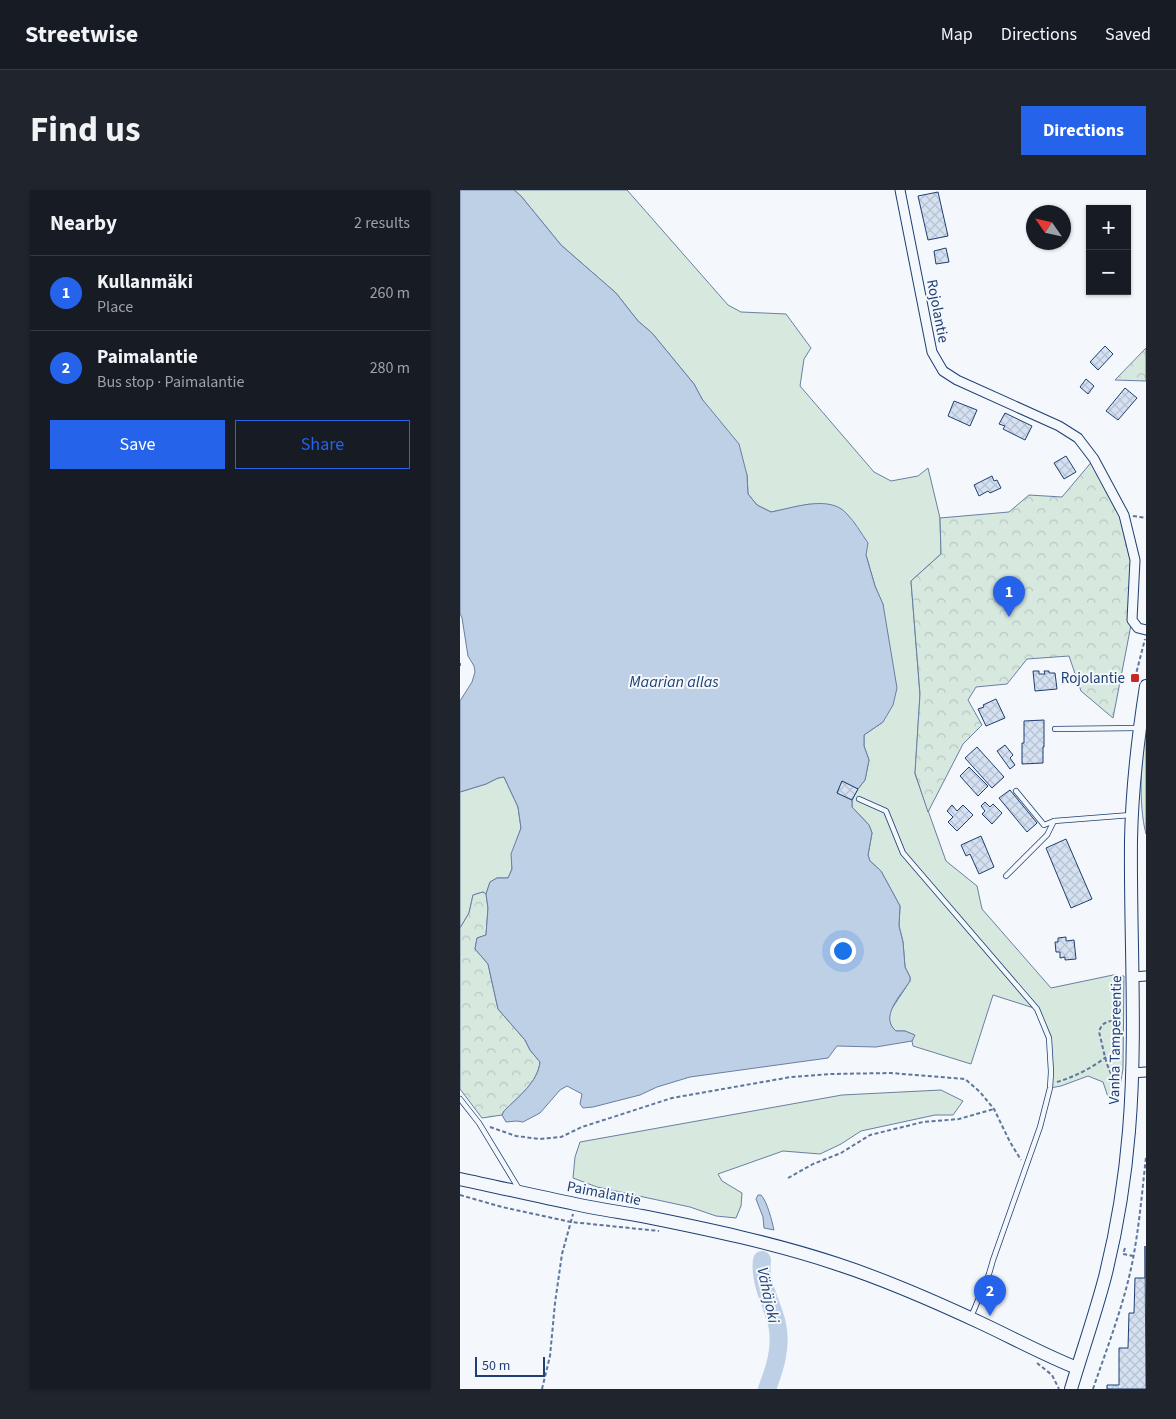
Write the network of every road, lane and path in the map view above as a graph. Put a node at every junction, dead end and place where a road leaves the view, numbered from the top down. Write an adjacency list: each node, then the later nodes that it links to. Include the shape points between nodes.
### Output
1 (900, 190): 2 (street, Rojolantie, via 932,352 942,371 1078,438 1094,459)
2 (1124, 515): 3 (path); 4 (street, Rojolantie, via 1135,560 1132,620 1138,628)
3 (1146, 518)
4 (1146, 630)
5 (1146, 634): 6 (path)
6 (1135, 678)
7 (1146, 686): 8 (main road, Vanha Tampereentie)
8 (1139, 728): 9 (lane); 12 (main road, Vanha Tampereentie)
9 (1055, 729)
10 (1016, 791): 13 (lane, via 1044,824)
11 (859, 799): 21 (lane, via 886,811 904,853 1037,1009 1049,1038)
12 (1133, 815): 13 (lane); 16 (main road, Vanha Tampereentie)
13 (1054, 821): 14 (lane, via 1047,835)
14 (1006, 876)
15 (1146, 976): 16 (street)
16 (1132, 977): 20 (main road, Vanha Tampereentie)
17 (1119, 1020): 18 (path, via 1108,1021 1099,1032)
18 (1106, 1057): 21 (path, via 1065,1080); 22 (path, via 1114,1080)
19 (1146, 1072): 20 (street)
20 (1132, 1073): 22 (main road, Vanha Tampereentie)
21 (1050, 1084): 27 (lane, via 1040,1128)
22 (1131, 1092): 40 (main road, Vanha Tampereentie, via 1119,1211 1105,1278)
23 (460, 1099): 25 (lane)
24 (994, 1108): 25 (path, via 965,1079 891,1073 831,1074 791,1077 672,1098 561,1137 516,1136); 27 (path, via 1016,1154); 28 (path, via 959,1119 924,1122 870,1135)
25 (479, 1123): 31 (lane)
26 (1146, 1157): 37 (path)
27 (1026, 1167): 38 (lane, via 989,1274)
28 (788, 1178)
29 (460, 1179): 31 (main road, Paimalantie)
30 (460, 1195): 33 (path)
31 (521, 1198): 32 (main road, Paimalantie); 33 (path)
32 (575, 1204): 34 (path); 38 (main road, Paimalantie, via 670,1222 836,1263)
33 (522, 1211): 34 (path)
34 (571, 1222): 35 (path); 41 (path, via 562,1254 550,1356)
35 (659, 1231)
36 (1125, 1248): 37 (path, via 1123,1254)
37 (1134, 1256): 44 (path)
38 (970, 1318): 40 (main road, Paimalantie)
39 (1032, 1360): 42 (path, via 1052,1375)
40 (1077, 1368): 43 (main road, Vanha Tampereentie)
41 (542, 1389)
42 (1059, 1389)
43 (1070, 1389)
44 (1093, 1389)

